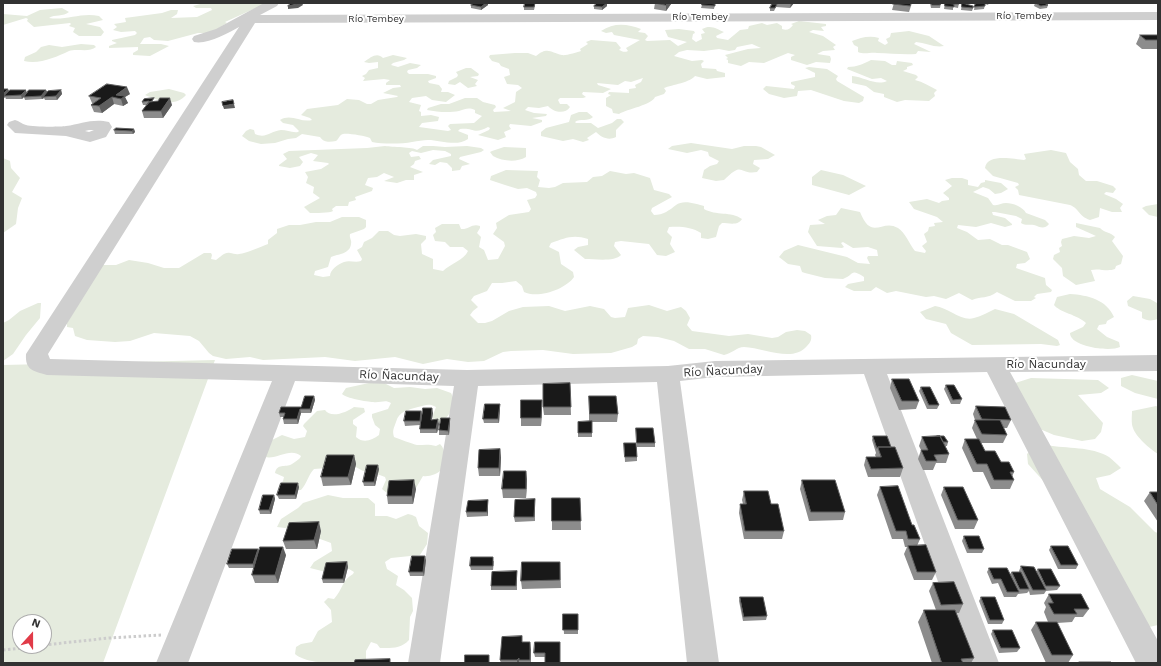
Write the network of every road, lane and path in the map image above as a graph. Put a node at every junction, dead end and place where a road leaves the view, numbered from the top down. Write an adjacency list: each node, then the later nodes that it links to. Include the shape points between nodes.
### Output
1 (272, 3): 13 (street)
2 (735, 3): 10 (street)
3 (994, 3): 11 (street)
4 (1123, 3): 7 (street)
5 (422, 6): 12 (street, via 419,10)
6 (564, 8): 9 (street)
7 (1125, 16): 8 (street, Río Tembey); 11 (street, Río Tembey)
8 (1158, 16)
9 (552, 17): 10 (street, Río Tembey); 12 (street, Río Tembey)
10 (723, 17): 11 (street, Río Tembey, via 864,11)
11 (996, 17)
12 (430, 18): 13 (street, Río Tembey)
13 (247, 19): 14 (street); 20 (street, Río Ñacunday, via 38,354 37,363 47,367)
14 (199, 39)
15 (13, 129): 16 (street)
16 (66, 131)
17 (1158, 363): 18 (street, Río Ñacunday)
18 (994, 364): 19 (street, Río Ñacunday); 29 (street)
19 (873, 367): 21 (street, Río Ñacunday, via 715,370); 28 (street)
20 (287, 373): 22 (street, Río Ñacunday); 23 (street)
21 (668, 374): 22 (street, Río Ñacunday); 27 (street)
22 (467, 378): 26 (street)
23 (184, 634): 24 (path, via 109,638); 25 (street)
24 (52, 645)
25 (172, 663)
26 (424, 663)
27 (703, 663)
28 (983, 663)
29 (1153, 663)

